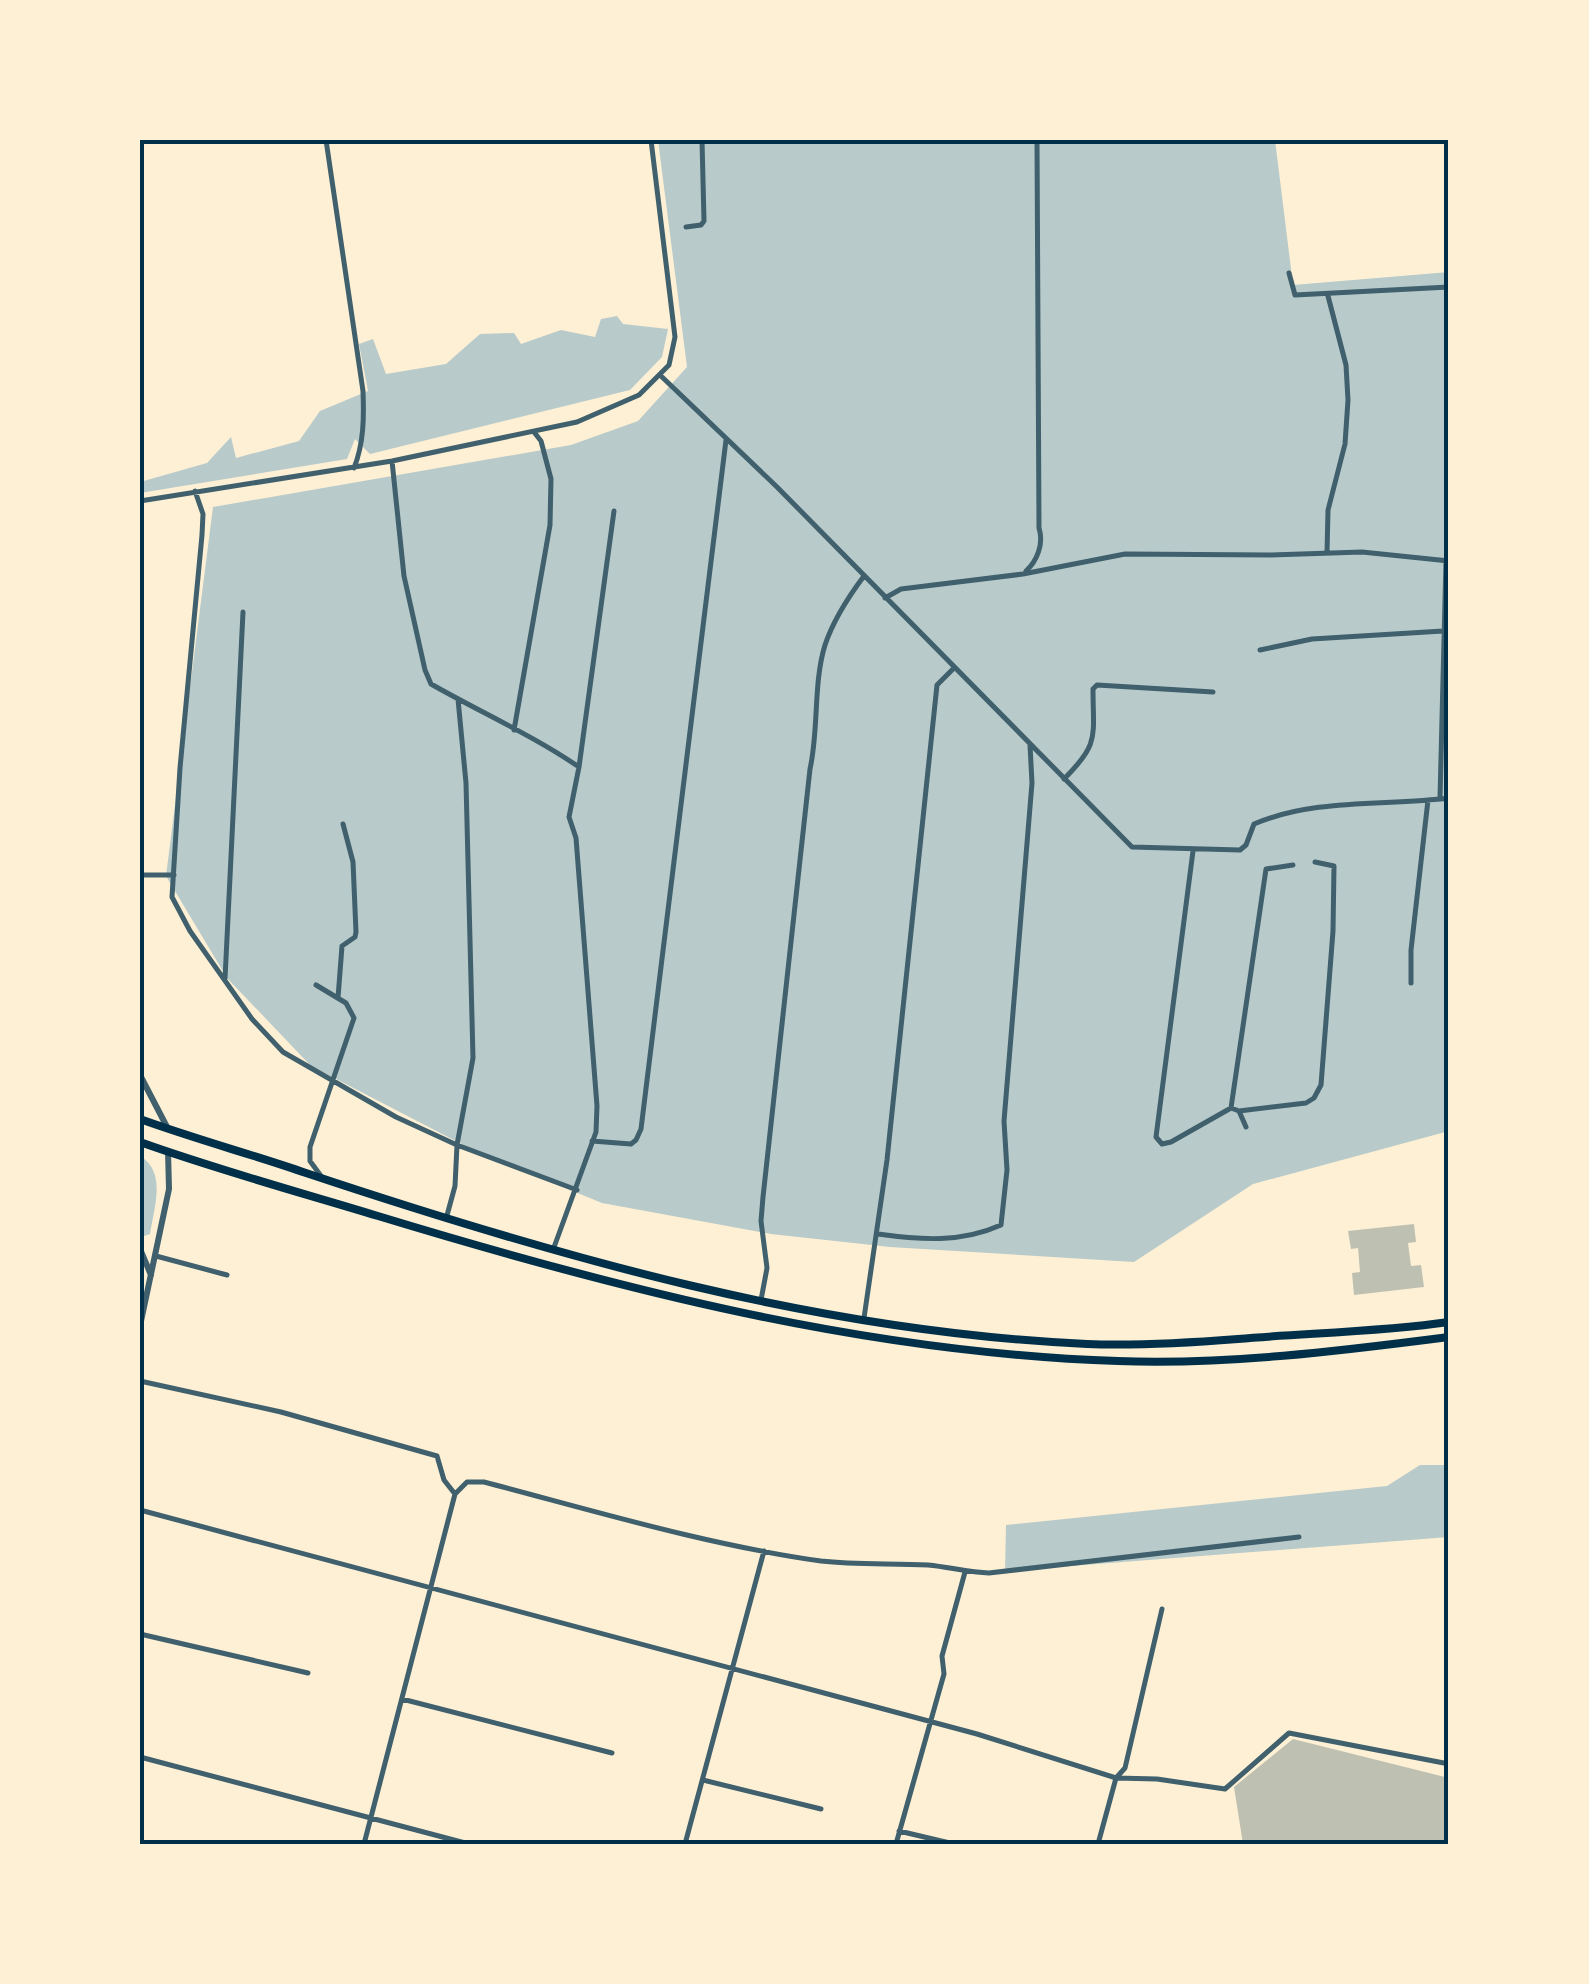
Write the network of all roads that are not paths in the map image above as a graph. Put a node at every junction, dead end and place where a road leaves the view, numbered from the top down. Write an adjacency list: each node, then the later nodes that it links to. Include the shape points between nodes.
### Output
1 (326, 140): 13 (street, via 363,390)
2 (650, 140): 9 (street, via 675,337)
3 (702, 140): 5 (street, via 704,221)
4 (1037, 140): 19 (street, via 1042,538 1034,564)
5 (686, 227)
6 (1289, 273): 8 (street, via 1295,295)
7 (1449, 287): 8 (street)
8 (1328, 296): 17 (street, via 1348,400)
9 (660, 376): 10 (street, via 610,410); 11 (street)
10 (534, 432): 12 (street); 28 (street, via 552,479 550,525)
11 (726, 440): 20 (street); 52 (street, via 641,1128 631,1144)
12 (392, 461): 13 (street); 27 (street, via 404,576 424,670 431,684)
13 (354, 468): 14 (street)
14 (196, 491): 15 (street); 40 (street, via 202,536)
15 (140, 502)
16 (614, 511): 30 (street)
17 (1327, 553): 18 (street); 19 (street, via 1125,554)
18 (1448, 561): 23 (street)
19 (1023, 574): 21 (street, via 901,589)
20 (864, 576): 21 (street); 65 (street, via 825,646 762,1197 767,1268)
21 (885, 598): 25 (street)
22 (244, 612): 41 (street)
23 (1443, 631): 24 (street, via 1312,639); 33 (street)
24 (1260, 650)
25 (954, 668): 29 (street); 59 (street, via 937,685)
26 (1213, 692): 31 (street, via 1097,685 1089,754)
27 (458, 699): 28 (street); 54 (street, via 473,1058)
28 (514, 730): 30 (street)
29 (1030, 744): 31 (street); 59 (street, via 1001,1224 924,1241)
30 (579, 767): 52 (street, via 569,817 597,1106)
31 (1064, 779): 36 (street, via 1132,847)
32 (1449, 798): 33 (street)
33 (1440, 799): 34 (street)
34 (1428, 800): 36 (street, via 1268,818 1254,824 1240,850); 42 (street)
35 (343, 824): 44 (street, via 356,932 342,946)
36 (1192, 851): 47 (street, via 1156,1137 1171,1142)
37 (1315, 862): 48 (street, via 1334,866 1321,1085 1306,1103)
38 (1293, 865): 47 (street, via 1266,869)
39 (140, 874): 40 (street)
40 (174, 875): 41 (street, via 172,898)
41 (226, 981): 46 (street, via 283,1052)
42 (1411, 983)
43 (316, 985): 44 (street)
44 (338, 998): 46 (street, via 354,1018)
45 (140, 1076): 51 (street)
46 (332, 1082): 54 (street); 56 (street, via 310,1147)
47 (1231, 1108): 48 (street)
48 (1240, 1112): 50 (street)
49 (140, 1119): 51 (highway)
50 (1246, 1127)
51 (168, 1129): 55 (highway); 56 (highway)
52 (592, 1141): 57 (street)
53 (140, 1142): 55 (highway)
54 (457, 1145): 57 (street); 58 (street)
55 (168, 1152): 62 (street, via 169,1190); 69 (highway, via 592,1279 789,1321 992,1353 1173,1362)
56 (322, 1178): 58 (highway)
57 (576, 1190): 61 (street)
58 (446, 1219): 61 (highway)
59 (878, 1234): 66 (street)
60 (140, 1248): 64 (street)
61 (552, 1251): 65 (highway)
62 (156, 1256): 63 (street); 64 (street)
63 (227, 1275)
64 (152, 1276): 68 (street)
65 (760, 1300): 66 (highway)
66 (864, 1318): 67 (highway, via 1006,1338 1148,1345)
67 (1449, 1322)
68 (140, 1326)
69 (1449, 1337)
70 (140, 1380): 71 (street, via 437,1456)
71 (455, 1494): 74 (street, via 467,1482 484,1482); 76 (street)
72 (140, 1510): 76 (street)
73 (1299, 1537): 75 (street)
74 (764, 1551): 75 (street); 79 (street)
75 (965, 1572): 82 (street)
76 (431, 1587): 79 (street); 81 (street)
77 (1162, 1609): 86 (street, via 1125,1768)
78 (140, 1634): 80 (street)
79 (732, 1667): 82 (street); 87 (street)
80 (308, 1673)
81 (402, 1700): 83 (street); 89 (street)
82 (931, 1723): 86 (street); 90 (street)
83 (612, 1753)
84 (140, 1757): 89 (street)
85 (1449, 1764): 86 (street, via 1289,1732 1226,1790)
86 (1116, 1778): 96 (street)
87 (702, 1780): 88 (street); 93 (street)
88 (821, 1809)
89 (371, 1818): 91 (street); 92 (street)
90 (900, 1831): 94 (street); 95 (street)
91 (364, 1844)
92 (469, 1844)
93 (685, 1844)
94 (896, 1844)
95 (954, 1844)
96 (1098, 1844)

